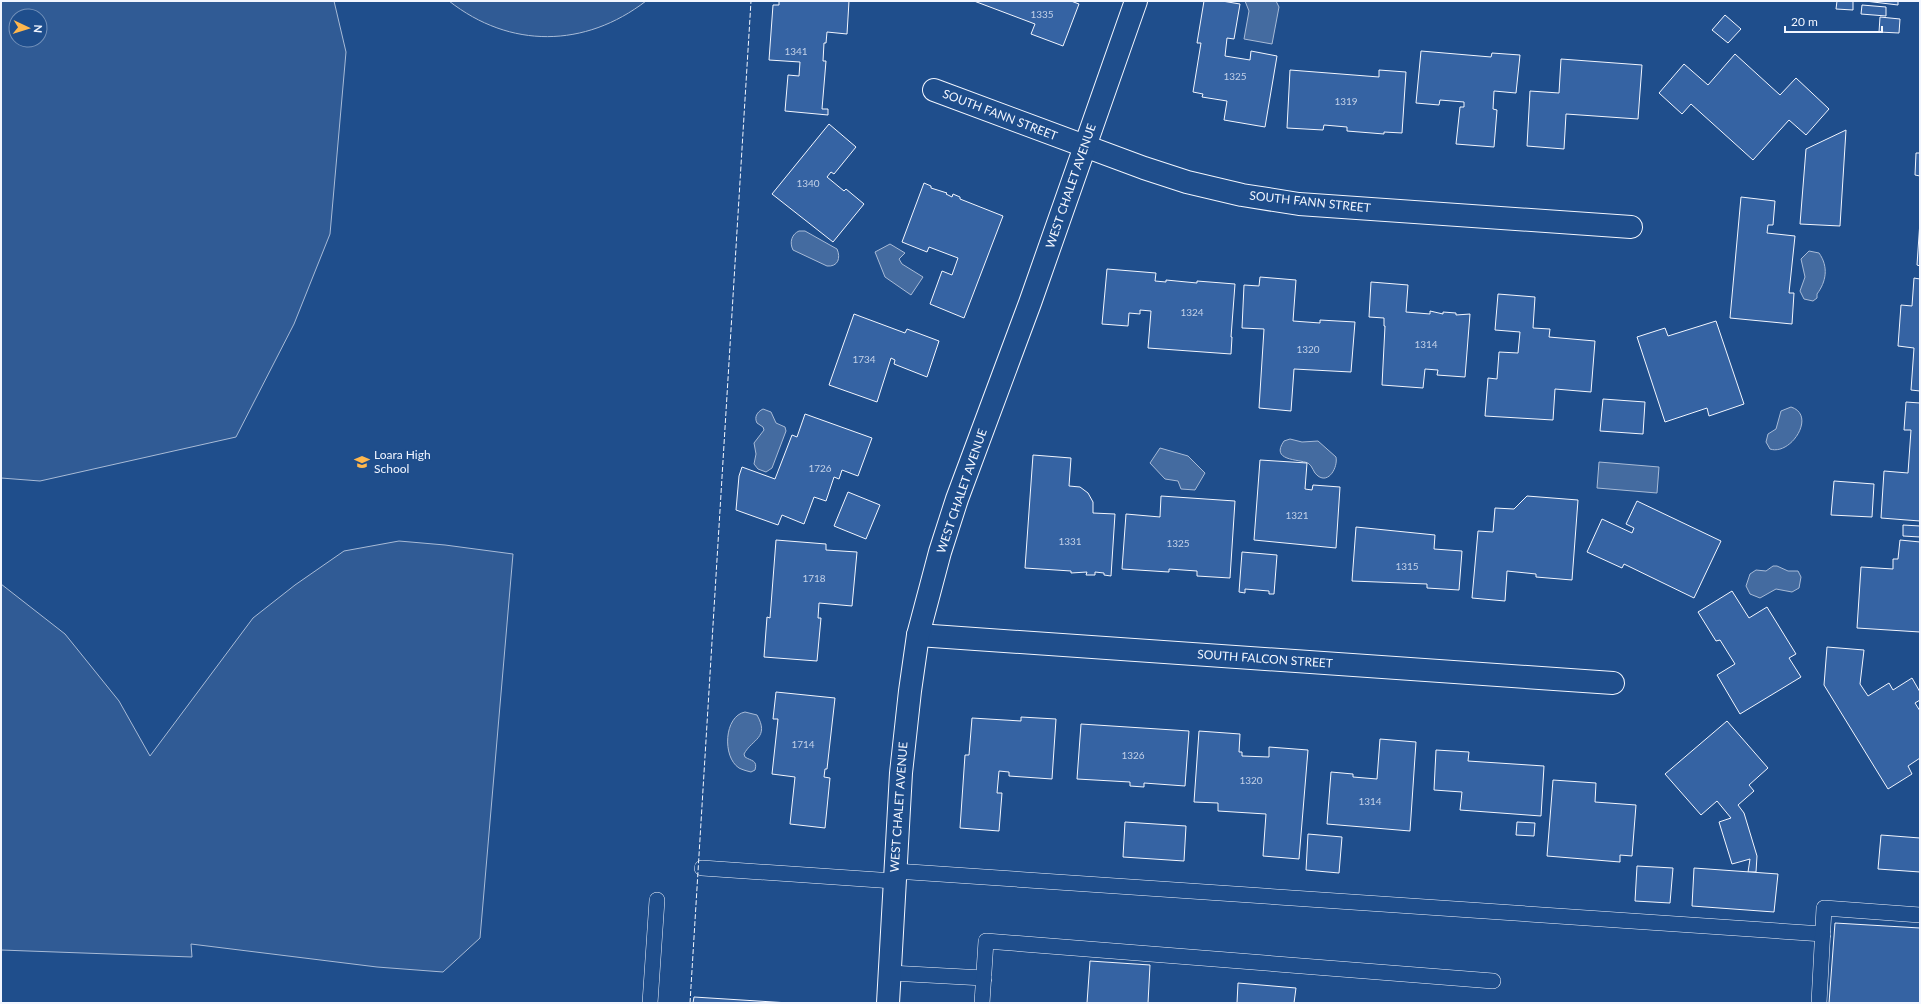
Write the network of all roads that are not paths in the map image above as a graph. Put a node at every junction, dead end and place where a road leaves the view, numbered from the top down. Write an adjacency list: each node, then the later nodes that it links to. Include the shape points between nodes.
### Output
1 (1136, 1): 3 (street, WEST CHALET AVENUE)
2 (934, 90): 3 (street, SOUTH FANN STREET)
3 (1084, 146): 4 (street, SOUTH FANN STREET, via 1187,182 1271,200); 5 (street, WEST CHALET AVENUE, via 1030,303 957,499)
4 (1631, 227)
5 (918, 635): 6 (street, SOUTH FALCON STREET); 8 (street, WEST CHALET AVENUE, via 905,730)
6 (1612, 683)
7 (702, 868): 8 (lane)
8 (894, 876): 11 (lane); 12 (street, WEST CHALET AVENUE)
9 (657, 900): 15 (lane)
10 (1920, 915): 11 (lane, via 1824,908)
11 (1823, 934): 18 (lane)
12 (890, 973): 13 (lane); 16 (street, WEST CHALET AVENUE)
13 (984, 978): 14 (lane, via 986,942); 17 (lane)
14 (1493, 980)
15 (650, 1003)
16 (888, 1003)
17 (982, 1003)
18 (1819, 1003)

